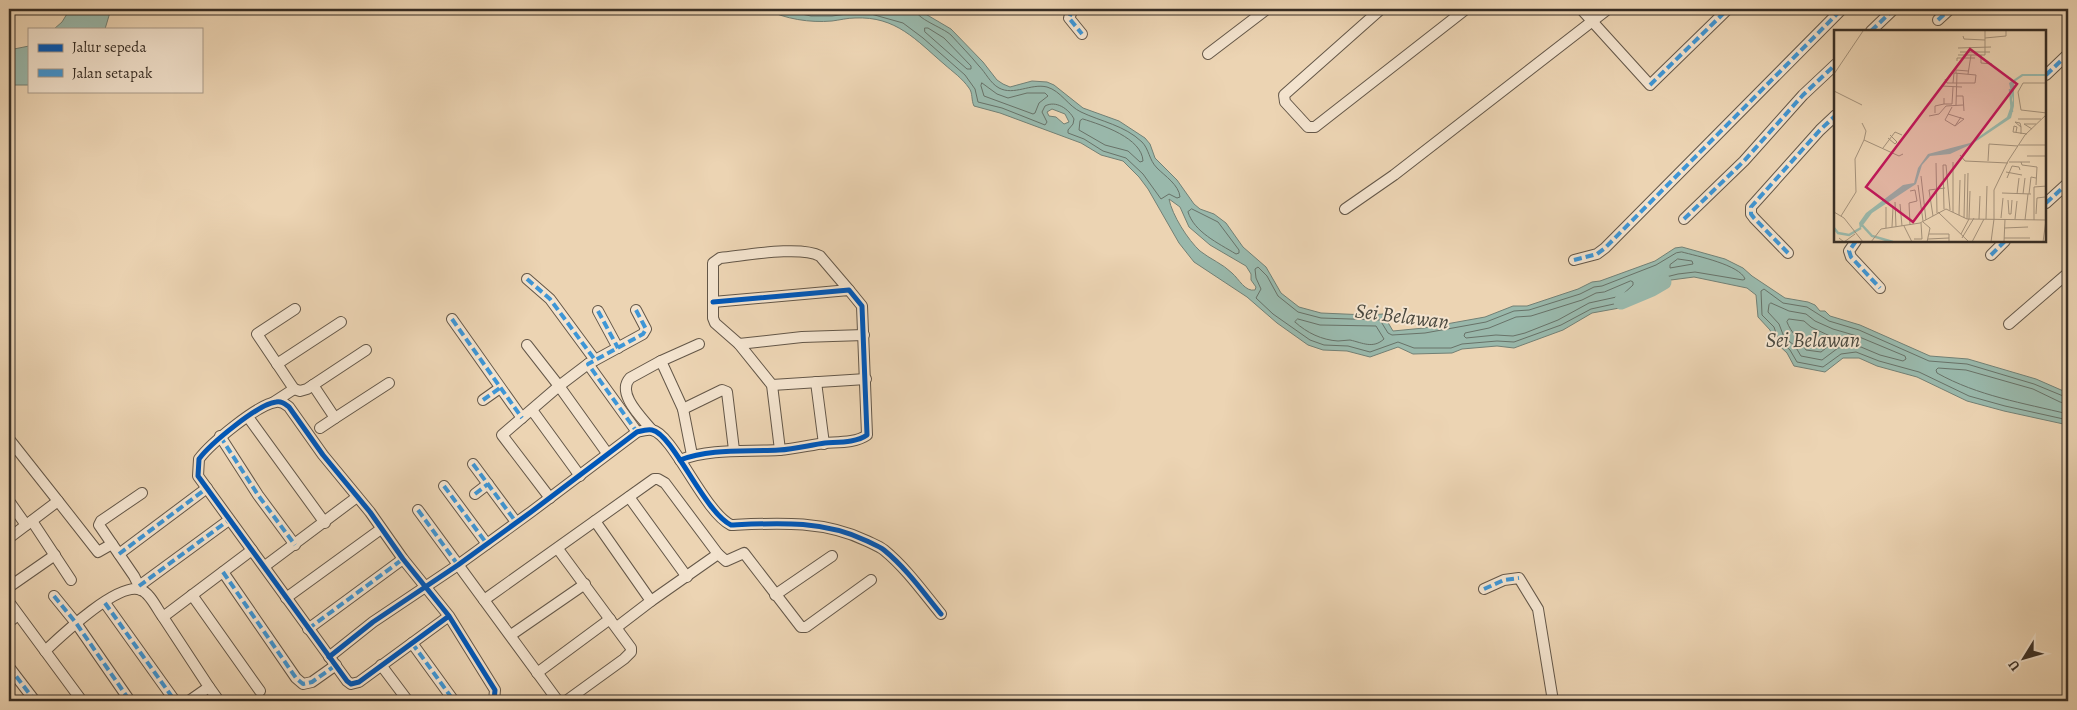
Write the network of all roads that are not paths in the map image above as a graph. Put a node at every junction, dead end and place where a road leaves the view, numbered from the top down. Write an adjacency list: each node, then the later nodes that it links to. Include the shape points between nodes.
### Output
1 (1073, 9): 14 (street, via 1069,18)
2 (1267, 9): 15 (street)
3 (1381, 9): 4 (street, via 1286,91 1284,100 1308,127 1316,128)
4 (1466, 9)
5 (1581, 9): 12 (street)
6 (1608, 9): 12 (street)
7 (1728, 9): 12 (street, via 1650,85)
8 (1842, 9): 28 (street, via 1605,248 1597,254)
9 (1894, 9): 13 (street)
10 (1950, 9): 11 (street)
11 (1938, 20)
12 (1592, 22): 22 (street)
13 (1872, 30)
14 (1082, 34)
15 (1208, 54)
16 (2068, 54): 18 (street)
17 (1834, 66): 23 (street)
18 (2047, 74)
19 (1834, 117): 26 (street, via 1751,207 1754,218)
20 (2068, 183): 21 (street)
21 (2047, 202)
22 (1345, 209)
23 (1684, 219)
24 (1855, 242): 31 (street, via 1849,251 1851,257)
25 (2004, 242): 27 (street)
26 (1788, 253)
27 (1992, 255)
28 (1574, 260)
29 (2068, 273): 39 (street)
30 (527, 279): 47 (street, via 550,300)
31 (1880, 288)
32 (849, 290): 33 (street); 33 (street, via 820,256 795,251 715,260); 40 (street, via 862,306)
33 (713, 302): 42 (street, via 715,323)
34 (295, 309): 48 (street, via 257,334)
35 (636, 310): 44 (street, via 646,332)
36 (598, 311): 44 (street)
37 (452, 319): 55 (street)
38 (341, 322): 48 (street)
39 (2009, 324)
40 (864, 335): 42 (street); 49 (street)
41 (699, 344): 46 (street)
42 (739, 344): 53 (street)
43 (527, 345): 54 (street)
44 (618, 348): 47 (street)
45 (366, 350): 52 (street)
46 (661, 361): 59 (street); 65 (street, via 630,378 625,388 634,408)
47 (591, 362): 54 (street); 66 (street)
48 (277, 364): 56 (street)
49 (866, 379): 50 (street); 69 (street, via 867,435 861,439)
50 (816, 382): 53 (street); 69 (street)
51 (389, 383): 62 (street)
52 (312, 385): 56 (street, via 300,391); 62 (street)
53 (772, 385): 71 (street)
54 (559, 386): 60 (street); 72 (street)
55 (500, 388): 57 (street); 63 (street)
56 (294, 389): 58 (street)
57 (483, 400)
58 (274, 402): 61 (street); 83 (street, via 283,402 290,407)
59 (682, 409): 70 (street, via 722,390 727,392); 73 (street)
60 (532, 410): 63 (street); 76 (street)
61 (248, 417): 67 (street); 92 (street)
62 (335, 418): 64 (street)
63 (522, 418): 84 (street, via 502,435)
64 (320, 428)
65 (651, 429): 66 (street); 74 (street)
66 (637, 432): 72 (street)
67 (220, 436): 79 (street, via 198,459 198,476); 97 (street)
68 (9, 439): 86 (street)
69 (824, 444): 71 (street)
70 (734, 450): 71 (street); 73 (street)
71 (780, 450)
72 (607, 454): 76 (street)
73 (692, 455): 74 (street)
74 (680, 460): 124 (street, via 725,522 731,525 808,525 852,534 883,549)
75 (473, 464): 77 (street)
76 (580, 476): 84 (street)
77 (488, 484): 81 (street); 90 (street)
78 (444, 486): 96 (street)
79 (207, 488): 88 (street); 100 (street)
80 (142, 493): 95 (street, via 100,521 100,528)
81 (475, 494)
82 (629, 497): 89 (street); 101 (street, via 654,479 661,480); 108 (street)
83 (357, 498): 92 (street); 93 (street)
84 (550, 498): 90 (street)
85 (9, 501): 91 (street)
86 (58, 501): 91 (street); 95 (street, via 98,552)
87 (418, 510): 105 (street)
88 (229, 520): 99 (street); 114 (street)
89 (595, 521): 98 (street); 121 (street)
90 (516, 522): 96 (street)
91 (29, 523): 94 (street); 102 (street)
92 (324, 523): 97 (street)
93 (381, 529): 104 (street); 119 (street)
94 (9, 538)
95 (112, 544): 100 (street)
96 (487, 544): 105 (street)
97 (295, 545): 106 (street)
98 (558, 549): 111 (street); 120 (street)
99 (252, 550): 106 (street); 107 (street)
100 (119, 554): 114 (street)
101 (718, 554): 108 (street); 117 (street, via 726,561 744,553)
102 (55, 555): 109 (street); 113 (street)
103 (832, 556): 117 (street)
104 (403, 559): 112 (street); 131 (street)
105 (458, 565): 112 (street); 120 (street)
106 (265, 566): 119 (street)
107 (223, 572): 116 (street); 135 (street, via 303,684 312,682)
108 (686, 577): 121 (street)
109 (71, 580)
110 (871, 580): 117 (street, via 806,627 797,624)
111 (585, 584): 130 (street); 132 (street)
112 (425, 586): 126 (street); 135 (street, via 373,622)
113 (9, 587)
114 (140, 588): 123 (street, via 125,590); 127 (street)
115 (1484, 589): 152 (street, via 1504,580 1519,578 1538,609)
116 (192, 595): 127 (street); 140 (street)
117 (775, 595)
118 (54, 596): 129 (street)
119 (286, 598): 131 (street)
120 (484, 600): 132 (street)
121 (651, 601): 130 (street)
122 (9, 602): 125 (street)
123 (105, 603): 129 (street); 144 (street)
124 (940, 614)
125 (18, 615): 128 (street); 134 (street)
126 (449, 616): 133 (street); 149 (street, via 495,690)
127 (163, 617): 139 (street)
128 (9, 622)
129 (76, 623): 134 (street); 143 (street)
130 (613, 623): 138 (street); 151 (street, via 630,645 631,652)
131 (308, 629): 135 (street)
132 (511, 635): 138 (street)
133 (412, 643): 136 (street); 148 (street)
134 (45, 651): 142 (street)
135 (332, 661): 136 (street, via 351,684 359,682)
136 (381, 665): 147 (street)
137 (9, 668): 141 (street)
138 (537, 673): 150 (street)
139 (209, 687): 145 (street); 146 (street)
140 (260, 691)
141 (34, 701)
142 (82, 701)
143 (130, 701)
144 (175, 701)
145 (189, 701)
146 (219, 701)
147 (408, 701)
148 (454, 701)
149 (494, 701)
150 (558, 701)
151 (566, 701)
152 (1553, 701)

